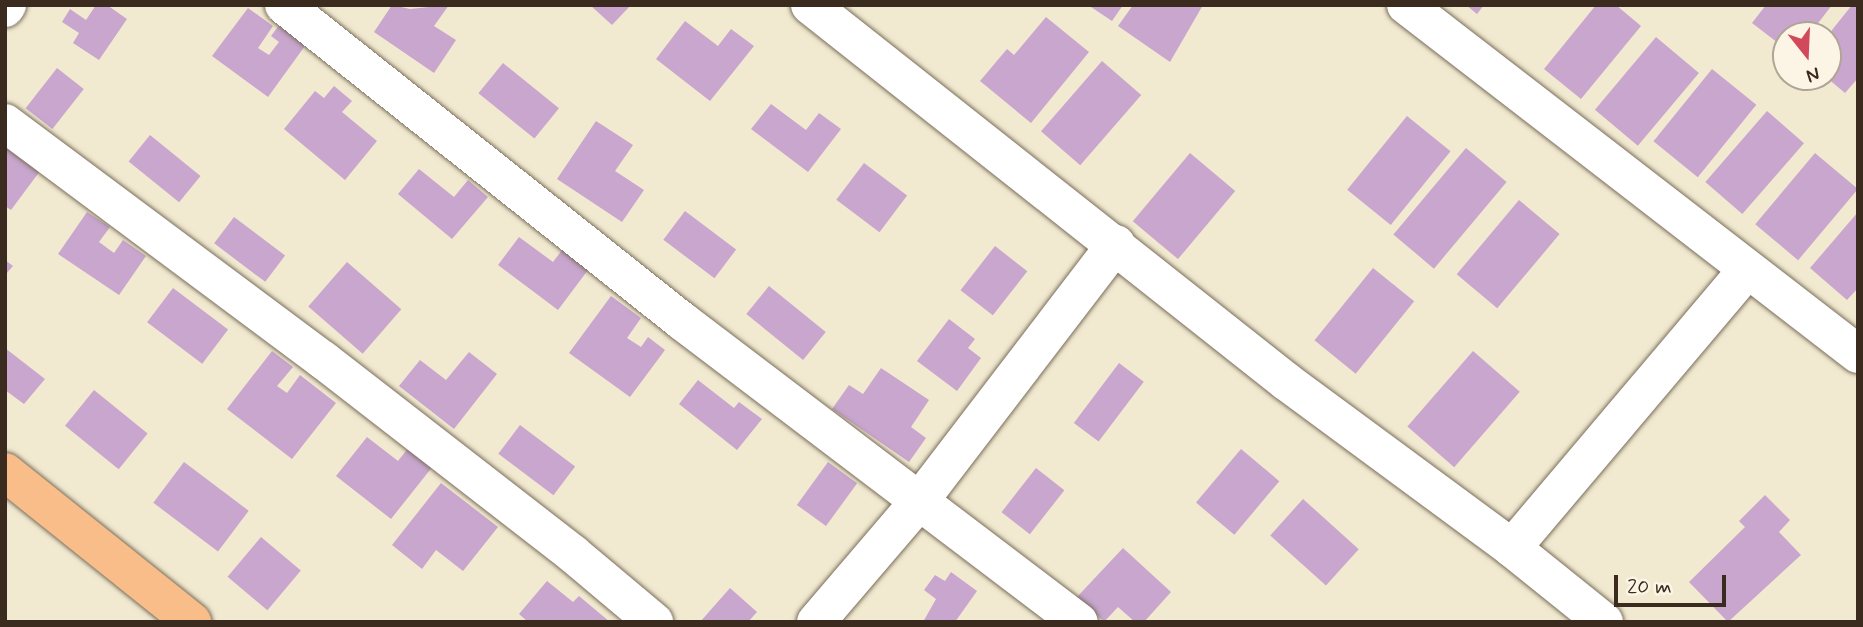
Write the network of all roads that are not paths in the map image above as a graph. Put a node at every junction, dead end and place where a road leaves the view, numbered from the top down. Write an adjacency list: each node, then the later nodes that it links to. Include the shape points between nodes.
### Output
1 (284, 5): 9 (street, via 682,321)
2 (810, 5): 5 (street)
3 (1406, 5): 6 (street)
4 (5, 123): 12 (street, via 323,360)
5 (1116, 244): 9 (street); 10 (street, via 1287,382)
6 (1747, 270): 7 (street); 10 (street)
7 (1858, 354)
8 (5, 472): 11 (main road)
9 (921, 499): 13 (street); 14 (street)
10 (1512, 548): 15 (street)
11 (176, 617)
12 (654, 622)
13 (816, 622)
14 (1079, 622)
15 (1604, 622)

